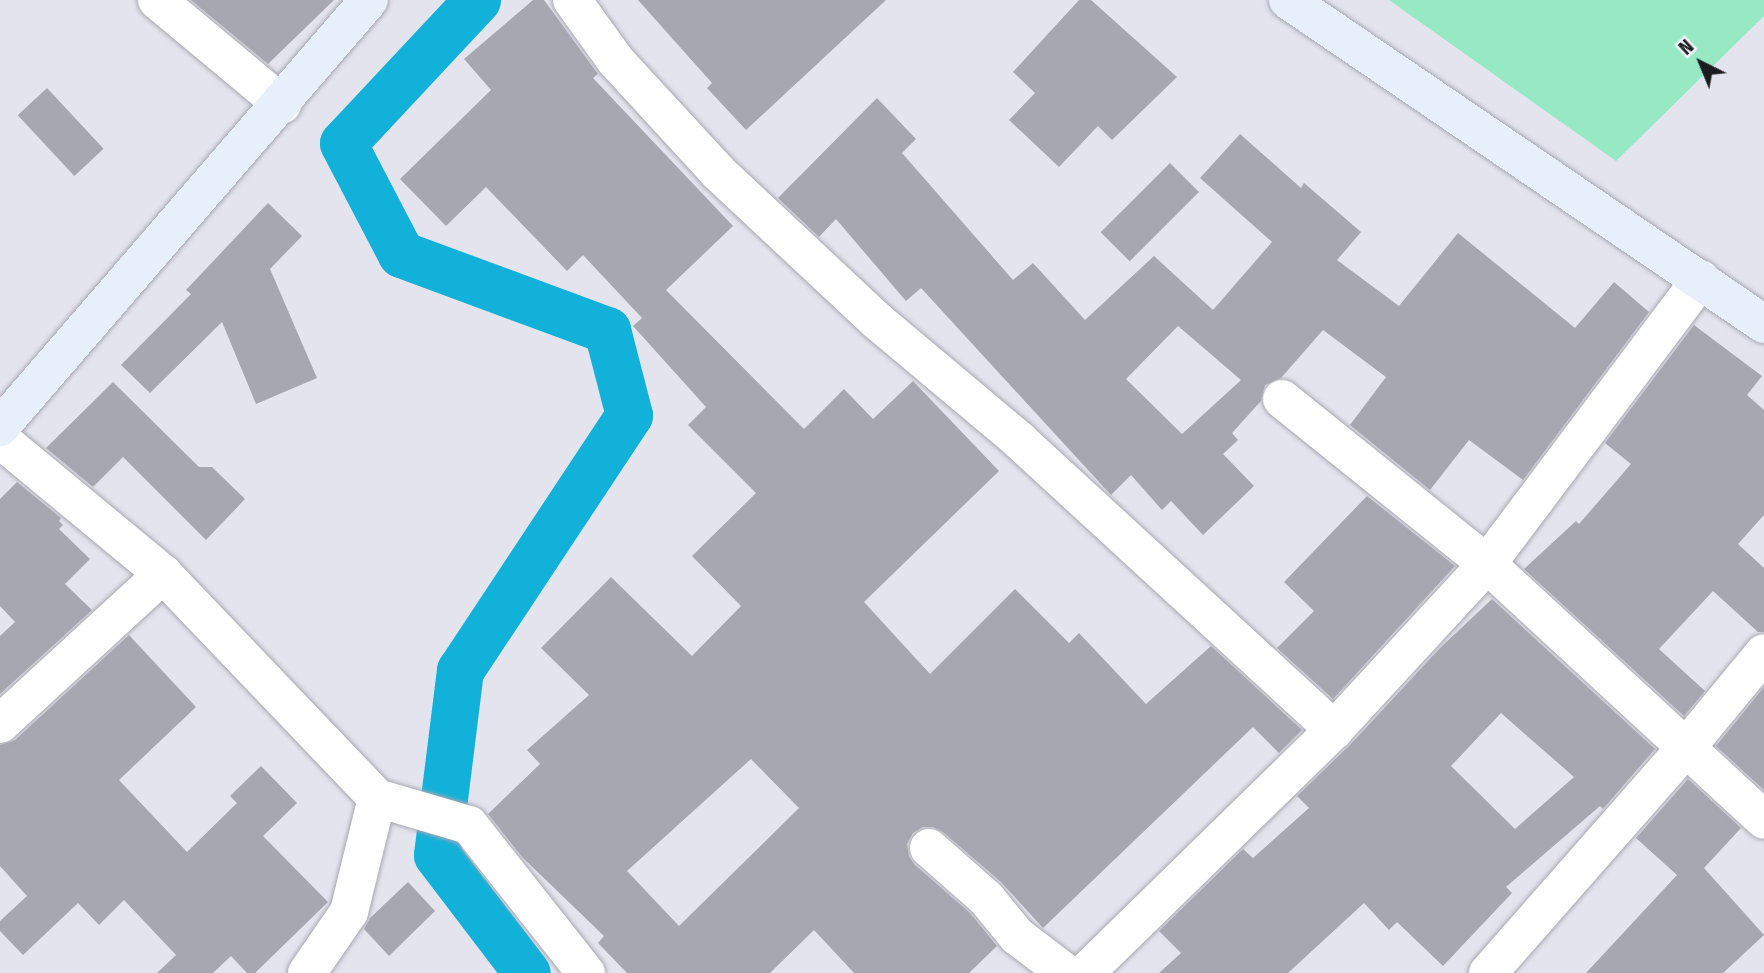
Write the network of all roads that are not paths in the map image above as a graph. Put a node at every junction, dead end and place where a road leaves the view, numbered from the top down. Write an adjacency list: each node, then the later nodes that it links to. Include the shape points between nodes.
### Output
1 (157, 0): 5 (street)
2 (369, 0): 5 (main road)
3 (572, 0): 15 (street, via 616,61 718,172 876,320 1020,441)
4 (1289, 0): 6 (main road)
5 (282, 104): 9 (main road)
6 (1701, 279): 7 (main road); 11 (street)
7 (1764, 324)
8 (1282, 399): 11 (street)
9 (0, 427)
10 (0, 439): 12 (street)
11 (1486, 564): 15 (street); 16 (street)
12 (163, 574): 14 (street); 17 (street)
13 (1764, 653): 16 (street)
14 (0, 724)
15 (1334, 730): 23 (street)
16 (1685, 749): 18 (street); 24 (street)
17 (377, 798): 20 (street, via 349,912); 21 (street, via 469,825)
18 (1764, 820)
19 (929, 848): 22 (street, via 986,898 1017,936)
20 (307, 973)
21 (586, 973)
22 (1066, 973)
23 (1085, 973)
24 (1488, 973)

